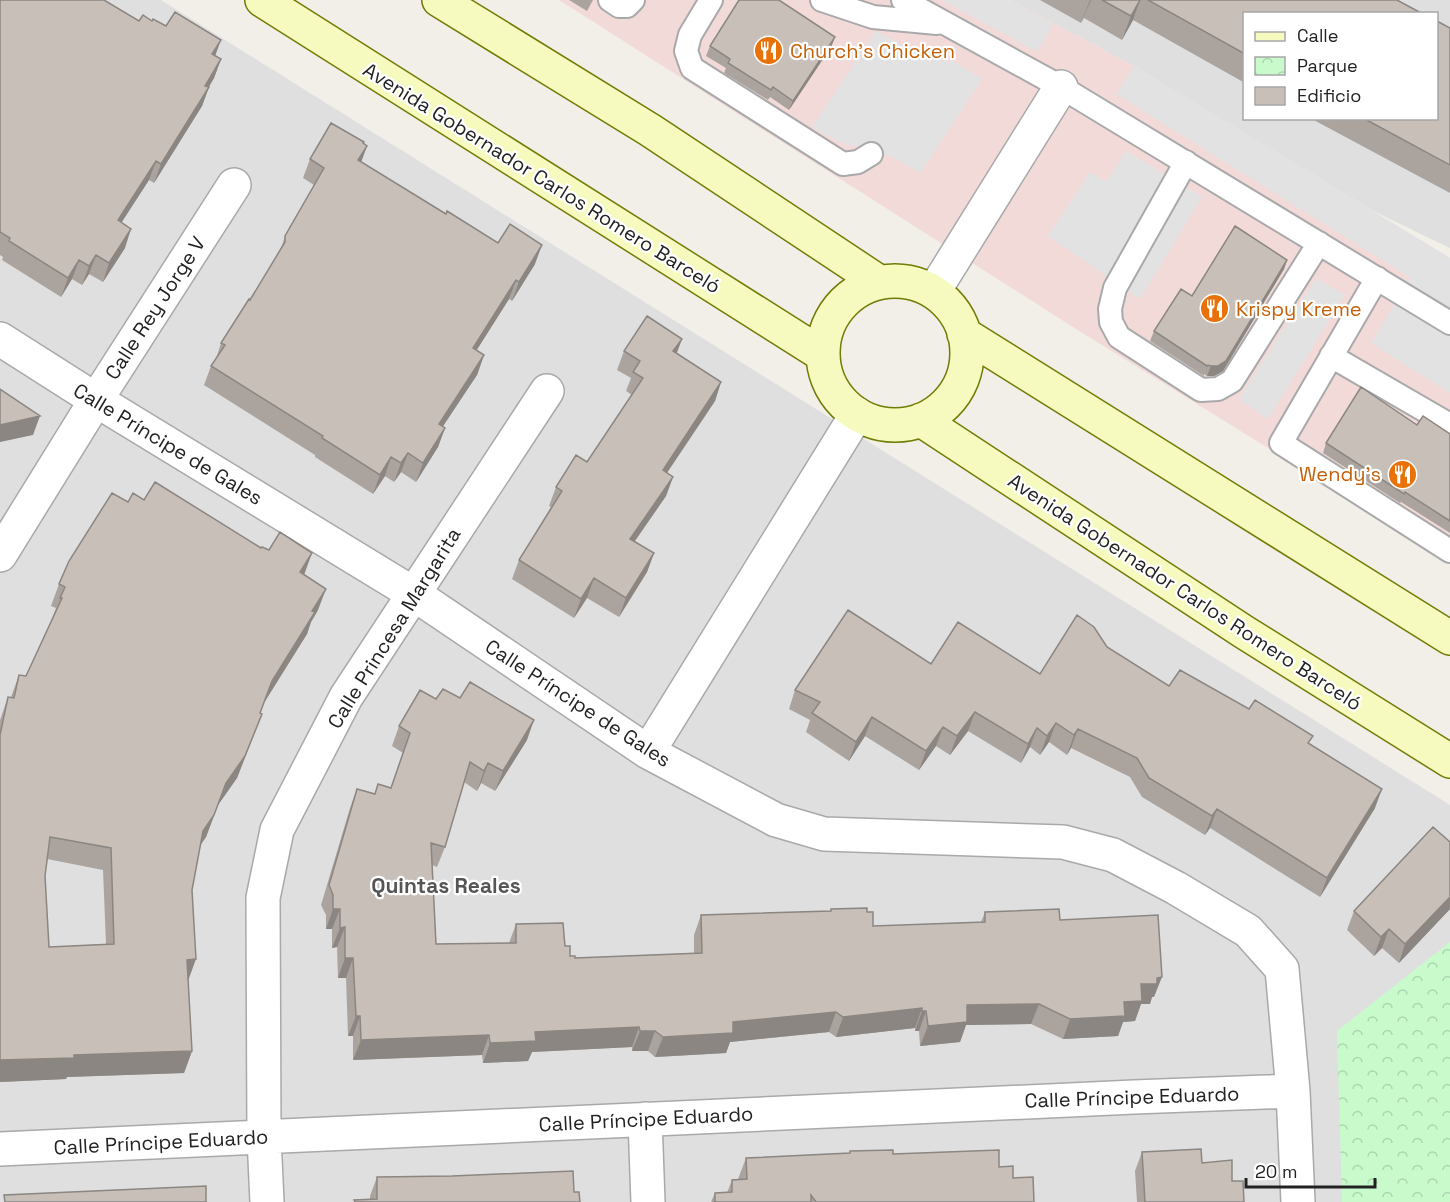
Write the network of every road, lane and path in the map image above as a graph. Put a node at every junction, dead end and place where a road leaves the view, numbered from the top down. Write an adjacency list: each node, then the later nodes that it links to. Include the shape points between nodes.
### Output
1 (262, 0): 20 (main road, Avenida Gobernador Carlos Romero Barceló)
2 (439, 0): 15 (main road, via 650,130)
3 (610, 0): 4 (lane, via 619,6 627,6)
4 (633, 0)
5 (711, 0): 10 (lane, via 690,35 686,51 692,68 843,164 858,162)
6 (822, 0): 8 (lane, via 873,17)
7 (903, 0): 8 (lane)
8 (948, 24): 9 (lane)
9 (1061, 87): 11 (lane); 16 (street)
10 (871, 154)
11 (1186, 162): 13 (lane); 13 (lane, via 1115,288 1110,309 1111,322 1119,337 1201,390 1218,389 1232,381)
12 (234, 185): 23 (street, Calle Rey Jorge V)
13 (1319, 243): 14 (lane)
14 (1377, 278): 17 (lane); 21 (lane)
15 (879, 282): 16 (main road, via 907,282); 20 (main road, via 853,294 833,314)
16 (934, 291): 18 (main road, via 954,311)
17 (1450, 323)
18 (964, 334): 25 (main road, via 967,365 956,391 937,412); 30 (main road)
19 (0, 339): 23 (street, Calle Príncipe de Gales)
20 (823, 355): 24 (main road, via 824,369 836,394)
21 (1331, 356): 26 (lane); 27 (lane, via 1281,443)
22 (547, 391): 29 (street, Calle Princesa Margarita)
23 (96, 400): 28 (street, Calle Rey Jorge V); 29 (street, Calle Príncipe de Gales)
24 (857, 414): 25 (main road, via 883,424); 31 (street)
25 (921, 420): 32 (main road, Avenida Gobernador Carlos Romero Barceló, via 1244,632)
26 (1450, 425)
27 (1450, 551)
28 (0, 555)
29 (414, 594): 31 (street, Calle Príncipe de Gales); 35 (street, Calle Princesa Margarita, via 346,697 277,830 263,898)
30 (1450, 638)
31 (648, 752): 33 (street, Calle Príncipe de Gales, via 776,820 824,834 1063,842 1113,855 1176,888 1248,931 1282,969)
32 (1450, 761)
33 (1293, 1091): 34 (street, Calle Príncipe Eduardo); 39 (street, Calle Príncipe de Gales)
34 (645, 1119): 35 (street, Calle Príncipe Eduardo); 38 (street)
35 (264, 1137): 36 (street, Calle Príncipe Eduardo); 37 (street, Calle Princesa Margarita)
36 (0, 1149)
37 (267, 1202)
38 (648, 1202)
39 (1298, 1202)

